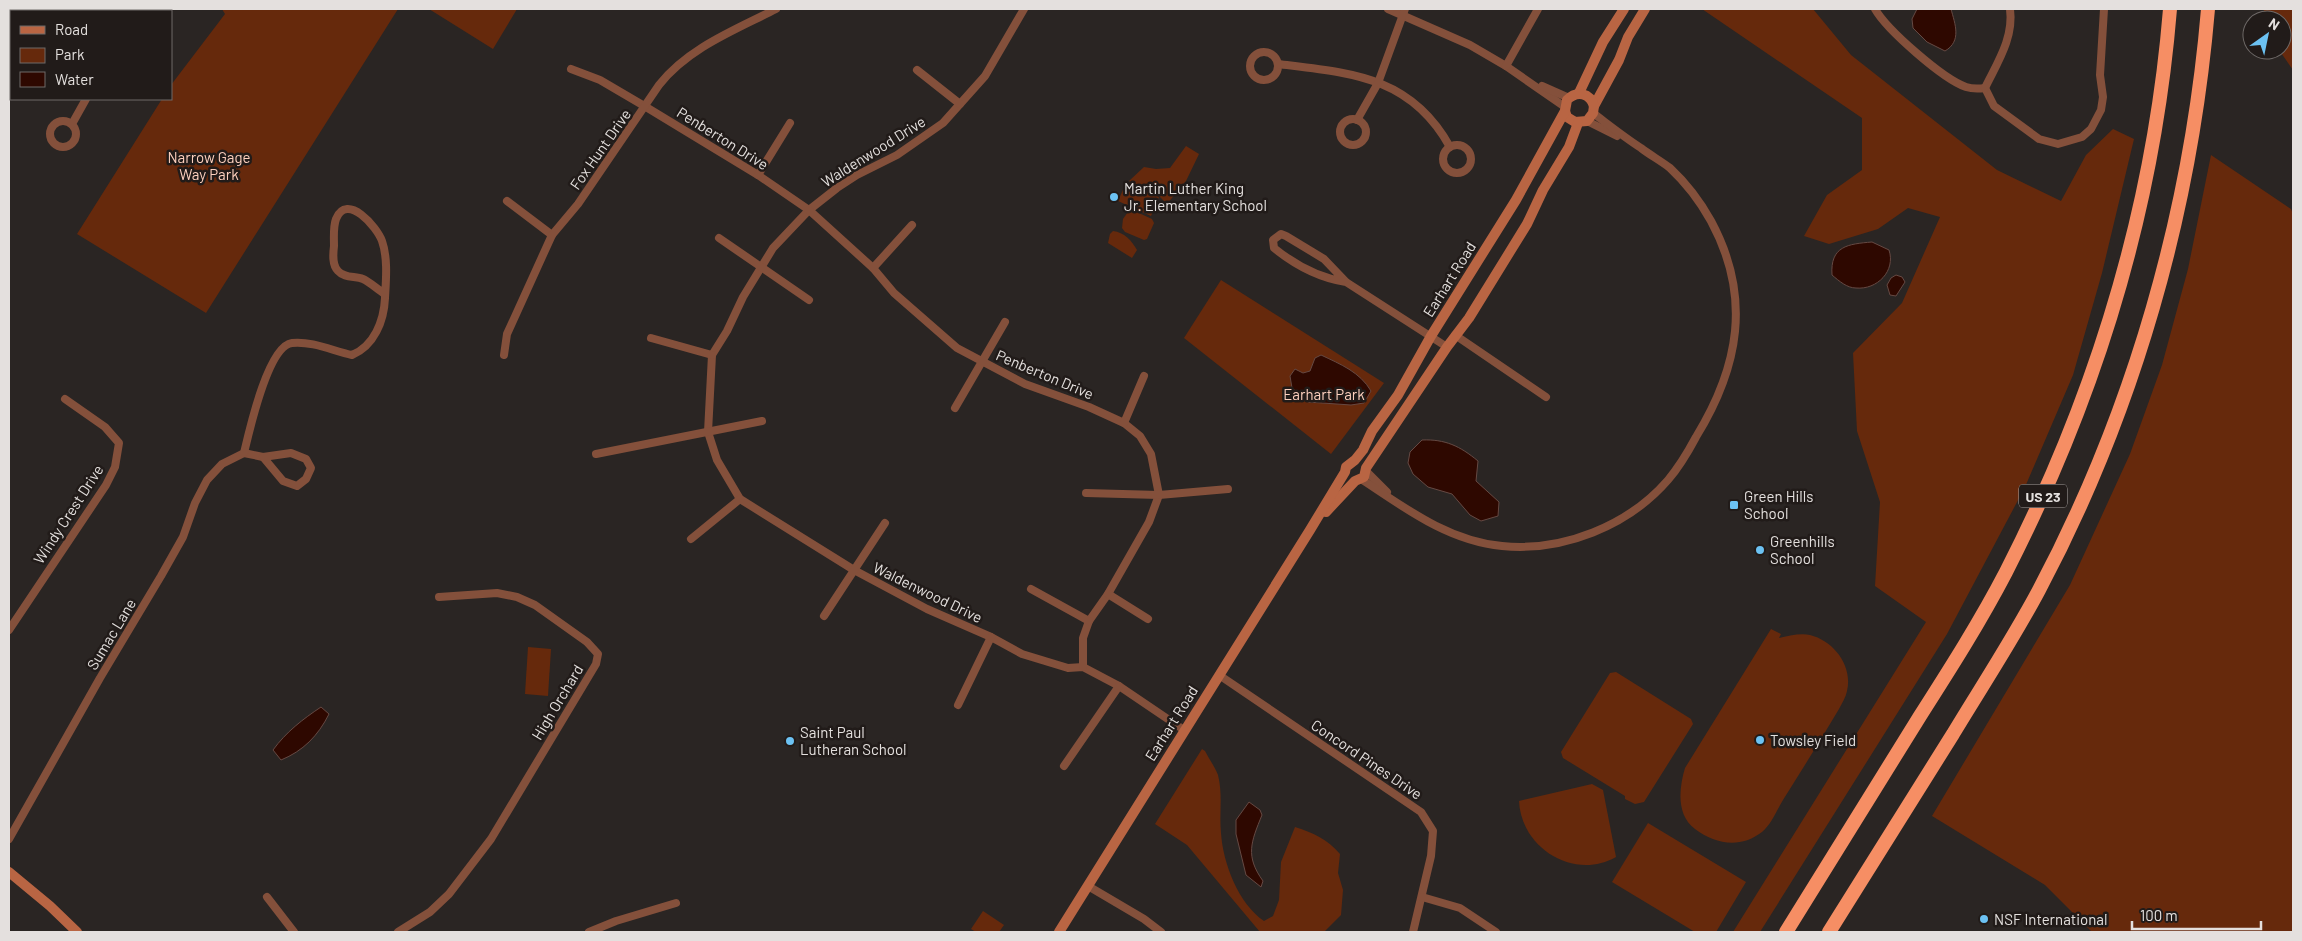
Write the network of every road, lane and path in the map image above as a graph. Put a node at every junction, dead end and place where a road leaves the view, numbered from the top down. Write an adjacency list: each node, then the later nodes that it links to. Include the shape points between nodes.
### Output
1 (776, 9): 23 (street, Fox Hunt Drive, via 706,45 671,70)
2 (1388, 9): 12 (street)
3 (1538, 9): 14 (street)
4 (1624, 9): 19 (street, via 1603,42)
5 (1645, 9): 24 (street, Earhart Road)
6 (1875, 9): 18 (street, via 1905,44 1952,79 1965,87)
7 (2010, 9): 18 (street, via 2011,29 2007,42)
8 (2104, 9): 18 (street, via 2100,76 2102,110 2082,137 2058,144 2038,139 1994,106)
9 (2170, 9): 97 (highway, US 23, via 2162,90 2129,255 2073,425 2041,501 1978,623)
10 (2208, 9): 98 (highway, US 23, via 2196,122 2166,262 2128,388 2104,448 2039,589 2011,639)
11 (1020, 10): 21 (street, Waldenwood Drive, via 985,76)
12 (1404, 12): 14 (street); 17 (street)
13 (1278, 64): 17 (street, via 1351,73)
14 (1506, 66): 22 (street)
15 (571, 69): 23 (street, Penberton Drive, via 600,80)
16 (917, 70): 21 (street)
17 (1378, 83): 25 (street); 28 (street, via 1421,108 1438,125)
18 (1985, 88)
19 (1579, 94): 22 (street); 24 (street, via 1588,96)
20 (85, 100): 27 (street)
21 (960, 104): 31 (street, Waldenwood Drive, via 923,138 857,175)
22 (1566, 105): 24 (street, via 1571,120); 41 (street, Earhart Road, via 1516,200)
23 (646, 107): 29 (street, Penberton Drive); 33 (street, Fox Hunt Drive, via 578,204)
24 (1588, 116): 42 (street, Earhart Road, via 1543,190 1527,224); 60 (street, via 1670,168 1711,220 1726,255 1733,283 1735,337 1730,362 1712,412 1682,462 1668,480 1626,515 1602,529 1570,541 1525,547 1478,543 1422,519)
25 (1357, 120)
26 (790, 123): 29 (street)
27 (72, 124)
28 (1450, 147)
29 (758, 175): 31 (street, Penberton Drive)
30 (506, 201): 33 (street)
31 (809, 210): 35 (street, Waldenwood Drive, via 773,248); 36 (street, Penberton Drive)
32 (912, 225): 36 (street)
33 (552, 235): 45 (street, Fox Hunt Drive, via 507,334)
34 (719, 238): 35 (street)
35 (761, 267): 39 (street); 46 (street, Waldenwood Drive)
36 (873, 268): 47 (street, Penberton Drive, via 894,293 934,329)
37 (1346, 282): 37 (street, via 1324,259 1286,236 1281,234 1273,240 1274,248 1316,275); 41 (street)
38 (385, 294): 38 (street, via 365,280 342,275 336,270 334,228 336,218 347,209 366,218 382,239); 55 (street, via 381,320 372,340 361,351 352,355 316,345 290,343 282,349 256,401)
39 (809, 300)
40 (1005, 322): 47 (street)
41 (1431, 336): 44 (street); 58 (street, Earhart Road, via 1398,396)
42 (1455, 336): 44 (street, Earhart Road); 49 (street)
43 (651, 338): 46 (street)
44 (1447, 347): 60 (street, Earhart Road)
45 (504, 355)
46 (712, 355): 54 (street, Waldenwood Drive)
47 (982, 362): 51 (street); 53 (street, Penberton Drive, via 1025,384 1089,406)
48 (1144, 376): 53 (street)
49 (1546, 397)
50 (65, 400): 75 (street, Windy Crest Drive, via 104,427 119,443 119,453 106,485)
51 (955, 408)
52 (762, 421): 54 (street)
53 (1124, 423): 63 (street, Penberton Drive, via 1140,436 1151,454)
54 (708, 432): 56 (street); 64 (street, Waldenwood Drive, via 717,460)
55 (244, 453): 57 (street); 83 (street, Sumac Lane, via 222,464 207,480 183,537)
56 (596, 454)
57 (263, 457): 57 (street, via 286,453 299,455 310,464 310,474 297,486 290,485 273,471)
58 (1355, 460): 59 (street, Earhart Road, via 1348,463); 60 (street, via 1362,462)
59 (1345, 472): 60 (street, via 1348,478); 66 (street, Earhart Road)
60 (1362, 475): 66 (street, Earhart Road)
61 (1228, 489): 63 (street)
62 (1086, 493): 63 (street)
63 (1159, 495): 70 (street, via 1149,522)
64 (740, 499): 67 (street); 68 (street, Waldenwood Drive)
65 (885, 523): 68 (street, Waldenwood Drive)
66 (1310, 530): 78 (street, Earhart Road)
67 (692, 539)
68 (854, 570): 72 (street, Waldenwood Drive); 76 (street, Waldenwood Drive, via 928,610)
69 (1031, 589): 74 (street)
70 (1108, 594): 73 (street); 74 (street)
71 (439, 597): 91 (street, High Orchard, via 496,593 517,597 535,605 587,642 598,654 596,664 496,832 449,894 430,912)
72 (824, 616)
73 (1148, 619)
74 (1089, 621): 77 (street, via 1083,638)
75 (9, 630)
76 (991, 637): 77 (street, Waldenwood Drive, via 1022,654 1051,664); 80 (street, Waldenwood Drive)
77 (1084, 667): 79 (street, Waldenwood Drive)
78 (1219, 675): 81 (street, Earhart Road); 86 (street, Concord Pines Drive, via 1421,812 1433,831)
79 (1119, 686): 81 (street, Waldenwood Drive); 82 (street)
80 (958, 705)
81 (1184, 730): 85 (street, Earhart Road)
82 (1064, 766)
83 (9, 839)
84 (9, 872): 89 (street)
85 (1088, 886): 93 (street, Earhart Road); 94 (street)
86 (1422, 897): 95 (street, Concord Pines Drive); 96 (street, via 1460,908)
87 (268, 898): 90 (street)
88 (676, 903): 92 (street)
89 (77, 932)
90 (294, 932)
91 (398, 932)
92 (588, 932)
93 (1059, 932)
94 (1161, 932)
95 (1413, 932)
96 (1496, 932)
97 (1786, 932)
98 (1829, 932)

